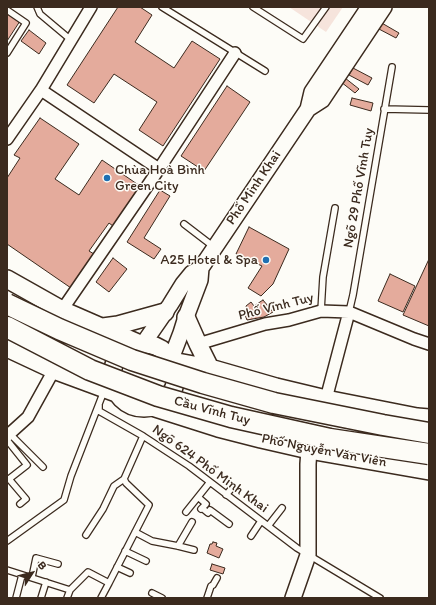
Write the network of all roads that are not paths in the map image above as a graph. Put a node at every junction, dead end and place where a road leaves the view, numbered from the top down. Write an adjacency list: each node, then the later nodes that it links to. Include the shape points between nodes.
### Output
1 (37, 7): 9 (lane, via 40,14)
2 (91, 7): 9 (street)
3 (162, 7): 10 (lane)
4 (253, 7): 5 (lane, via 303,39)
5 (326, 7)
6 (369, 7): 15 (main road, Phố Minh Khai, via 312,92)
7 (384, 7): 15 (main road, Phố Minh Khai, via 322,100)
8 (7, 10): 11 (lane, via 26,23)
9 (71, 40): 14 (street)
10 (235, 52): 13 (lane); 19 (street)
11 (7, 53)
12 (392, 67): 16 (lane, Ngõ 29 Phố Vĩnh Tuy)
13 (265, 71)
14 (42, 90): 18 (street); 19 (street)
15 (308, 108): 22 (main road, Phố Minh Khai)
16 (384, 109): 17 (lane); 29 (lane, Ngõ 29 Phố Vĩnh Tuy)
17 (429, 110)
18 (7, 139)
19 (159, 169): 26 (street)
20 (335, 208): 27 (lane)
21 (184, 224): 22 (lane)
22 (214, 247): 23 (main road, Phố Minh Khai)
23 (201, 268): 28 (main road, Phố Minh Khai, via 192,273); 30 (main road, Phố Minh Khai, via 200,280)
24 (7, 279): 26 (main road)
25 (7, 304): 45 (highway, Cầu Vĩnh Tuy, bridge, via 132,360 203,383 274,403)
26 (62, 310): 32 (main road)
27 (321, 311): 29 (street, Phố Vĩnh Tuy); 34 (street, Phố Vĩnh Tuy)
28 (165, 312): 32 (main road); 33 (main road, Phố Minh Khai)
29 (349, 312): 35 (street, Phố Vĩnh Tuy); 41 (street)
30 (186, 317): 34 (main road); 37 (main road, Phố Minh Khai)
31 (7, 327): 49 (highway, Cầu Vĩnh Tuy, bridge, via 90,370 158,396 231,417 330,439)
32 (103, 327): 33 (main road)
33 (142, 344): 37 (main road, via 155,345 164,350); 40 (main road, via 126,349 119,356 114,365)
34 (198, 344): 38 (main road)
35 (429, 344)
36 (7, 348): 39 (main road)
37 (172, 360): 38 (main road); 43 (main road, via 176,369 173,390 169,398)
38 (210, 368): 41 (main road)
39 (54, 370): 40 (main road); 47 (street, via 28,417)
40 (112, 392): 42 (lane); 43 (main road, via 136,406)
41 (326, 399): 44 (main road)
42 (99, 405): 46 (lane, Ngõ 624 Phố Minh Khai, via 99,411); 67 (lane, via 64,500)
43 (152, 407): 48 (main road, Phố Nguyễn Văn Viên, via 218,428)
44 (429, 418)
45 (429, 433)
46 (143, 436): 52 (lane); 53 (lane, Ngõ 624 Phố Minh Khai)
47 (8, 437): 50 (lane); 57 (lane, via 27,465 9,479 26,499)
48 (309, 450): 51 (main road, Phố Nguyễn Văn Viên); 71 (main road)
49 (429, 454)
50 (43, 467)
51 (429, 472)
52 (124, 479): 64 (lane, via 126,484 149,505); 65 (lane, via 114,486)
53 (210, 482): 55 (lane, Ngõ 624 Phố Minh Khai); 56 (lane)
54 (231, 489): 55 (lane)
55 (226, 495): 60 (lane, Ngõ 624 Phố Minh Khai)
56 (198, 497): 59 (lane); 62 (lane, via 206,504 201,509 208,513 210,510)
57 (20, 504)
58 (282, 508): 63 (lane)
59 (186, 512)
60 (261, 521): 63 (lane, Ngõ 624 Phố Minh Khai); 66 (lane)
61 (192, 522): 68 (lane)
62 (228, 524)
63 (268, 526): 71 (lane, Ngõ 624 Phố Minh Khai)
64 (135, 532): 68 (lane, via 152,540); 70 (lane)
65 (86, 535)
66 (251, 536)
67 (7, 541)
68 (178, 546): 69 (lane)
69 (194, 550)
70 (125, 551): 72 (lane); 74 (lane)
71 (308, 555): 90 (main road); 91 (lane, Ngõ 624 Phố Minh Khai)
72 (146, 561)
73 (58, 564): 78 (lane, via 36,558)
74 (117, 567): 76 (lane); 81 (lane)
75 (7, 570): 77 (lane)
76 (130, 573)
77 (22, 575): 78 (lane); 84 (lane)
78 (32, 577): 80 (lane)
79 (217, 578): 89 (lane)
80 (46, 582): 82 (lane); 85 (lane)
81 (108, 583): 82 (lane, via 88,572); 87 (lane)
82 (70, 590): 86 (lane)
83 (152, 593): 88 (lane)
84 (16, 598)
85 (42, 598)
86 (67, 598)
87 (102, 598)
88 (162, 598)
89 (207, 598)
90 (293, 598)
91 (380, 598)

